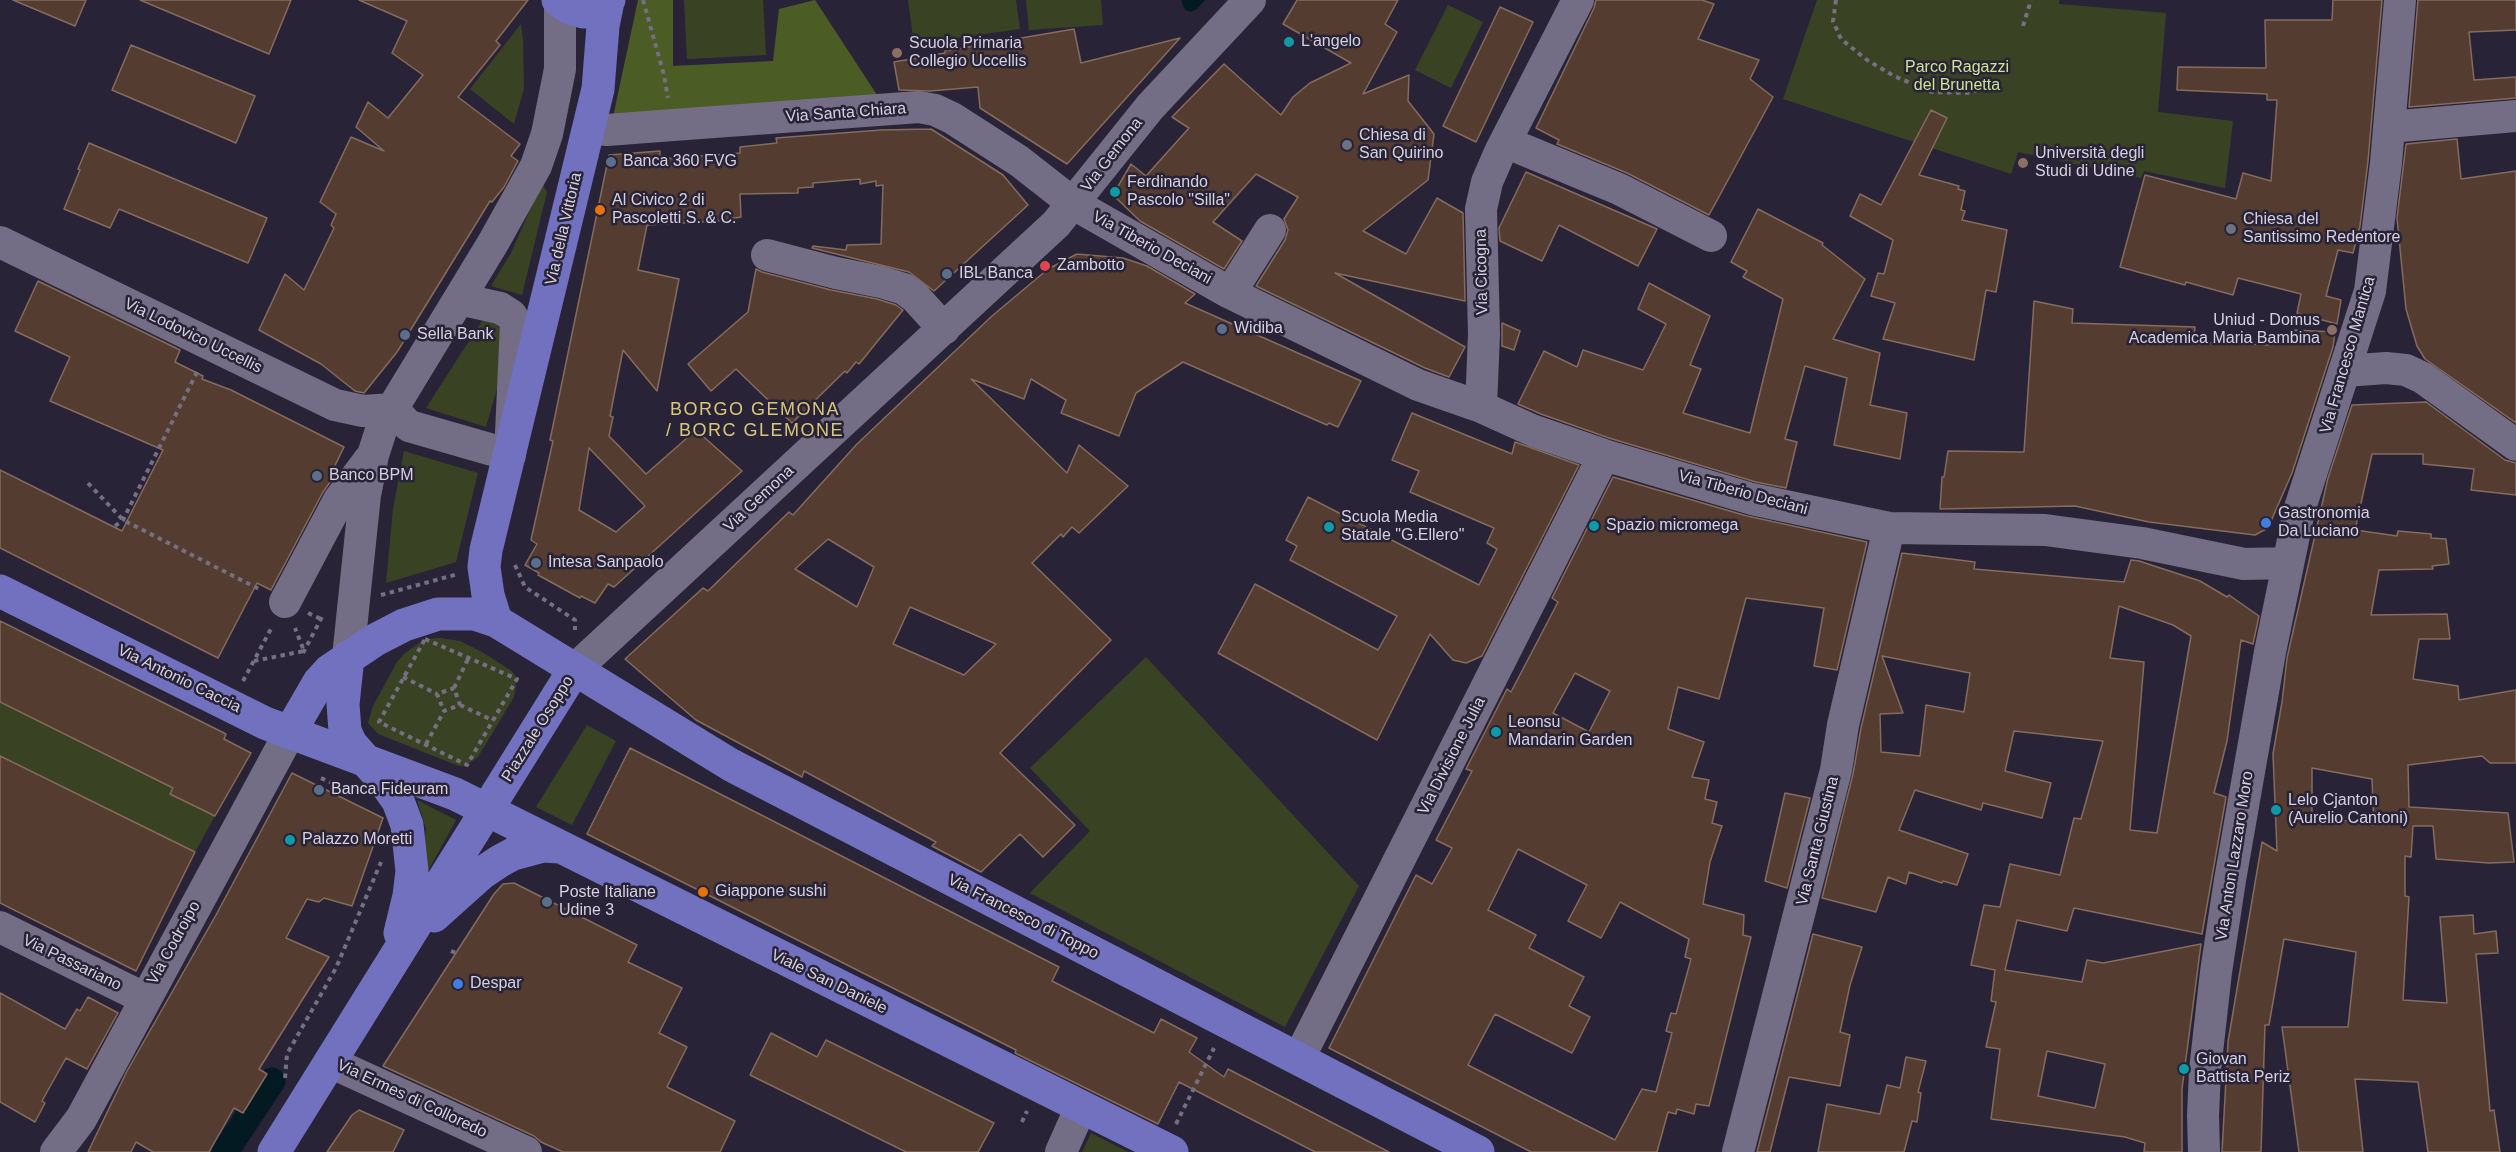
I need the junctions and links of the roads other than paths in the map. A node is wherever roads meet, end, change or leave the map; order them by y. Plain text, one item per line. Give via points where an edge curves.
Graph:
1 (1250, 0) edge
2 (1578, 0) edge
3 (2400, 0) edge
4 (559, 1) edge
5 (608, 1) edge
6 (2516, 116) edge
7 (2389, 127) junction
8 (589, 128) junction
9 (1505, 142) junction
10 (1074, 204) junction
11 (1270, 230) dead end
12 (1711, 236) dead end
13 (0, 242) edge
14 (767, 255) dead end
15 (1230, 293) junction
16 (459, 299) junction
17 (944, 329) junction
18 (2344, 371) junction
19 (1481, 408) junction
20 (392, 409) junction
21 (2516, 445) edge
22 (374, 455) junction
23 (510, 455) junction
24 (1604, 455) junction
25 (1889, 528) junction
26 (2288, 563) junction
27 (0, 591) edge
28 (285, 602) road end
29 (496, 621) junction
30 (348, 657) junction
31 (574, 670) junction
32 (290, 732) junction
33 (362, 758) junction
34 (487, 811) junction
35 (560, 847) junction
36 (0, 927) edge
37 (395, 955) junction
38 (144, 999) junction
39 (1299, 1058) junction
40 (330, 1062) junction
41 (1081, 1107) junction
42 (1173, 1140) edge
43 (56, 1152) edge
44 (274, 1152) edge
45 (526, 1152) edge
46 (1061, 1152) edge
47 (1478, 1152) edge
48 (1738, 1152) edge
49 (2204, 1152) edge

1 - 10 street, Via Gemona via 1150,108
2 - 9 street, Via Cicogna
3 - 7 street, Via Francesco Mantica
4 - 5 main road via 583,12
4 - 16 street via 560,69 547,134 522,193
5 - 8 main road, Via della Vittoria
6 - 7 street
7 - 18 street, Via Francesco Mantica via 2370,291
8 - 10 street, Via Santa Chiara via 673,126 920,107 952,118 1019,161
8 - 23 main road, Via della Vittoria
9 - 12 street via 1619,189
9 - 19 street, Via Cicogna via 1487,182 1481,209
10 - 15 street, Via Tiberio Deciani
10 - 17 street, Via Gemona
11 - 15 street, Via Tiberio Deciani
13 - 20 street, Via Lodovico Uccellis via 335,405 363,411
14 - 17 street via 904,290
15 - 19 street, Via Tiberio Deciani via 1418,385
16 - 20 street
16 - 23 street, Via della Vittoria via 500,308 516,323
17 - 31 street, Via Gemona
18 - 21 street via 2406,370
18 - 26 street, Via Francesco Mantica via 2299,511
19 - 24 street, Via Tiberio Deciani
20 - 22 street
20 - 23 street via 410,426
22 - 28 street via 339,500
22 - 30 street via 365,495
23 - 29 main road, Via della Vittoria via 484,567
24 - 25 street, Via Tiberio Deciani via 1752,499
24 - 39 street, Via Divisione Julia
25 - 26 street, Via Tiberio Deciani via 2045,530 2142,543 2244,564
25 - 48 street, Via Santa Giustina via 1836,770
26 - 49 street, Via Anton Lazzaro Moro via 2257,721 2216,972 2205,1070
27 - 32 main road, Via Antonio Caccia
29 - 30 main road, Piazzale Osoppo via 475,614 438,614 404,625
29 - 31 main road, Piazzale Osoppo
30 - 32 main road, Piazzale Osoppo via 319,682
30 - 33 main road via 343,719 351,744
31 - 34 main road, Piazzale Osoppo
31 - 39 main road, Via Francesco di Toppo via 731,765
32 - 33 main road, Via Antonio Caccia
32 - 38 street, Via Codroipo
33 - 34 main road via 455,794
33 - 37 main road via 398,801 409,836 412,871
34 - 35 main road, Viale San Daniele
34 - 37 main road, Piazzale Osoppo
35 - 37 main road via 543,846 500,861 463,890
35 - 41 main road, Viale San Daniele
36 - 38 street, Via Passariano
37 - 40 main road
38 - 43 street, Via Codroipo via 81,1119
39 - 47 main road, Via Francesco di Toppo
40 - 44 main road
40 - 45 street, Via Ermes di Colloredo
41 - 42 main road, Viale San Daniele
41 - 46 street

